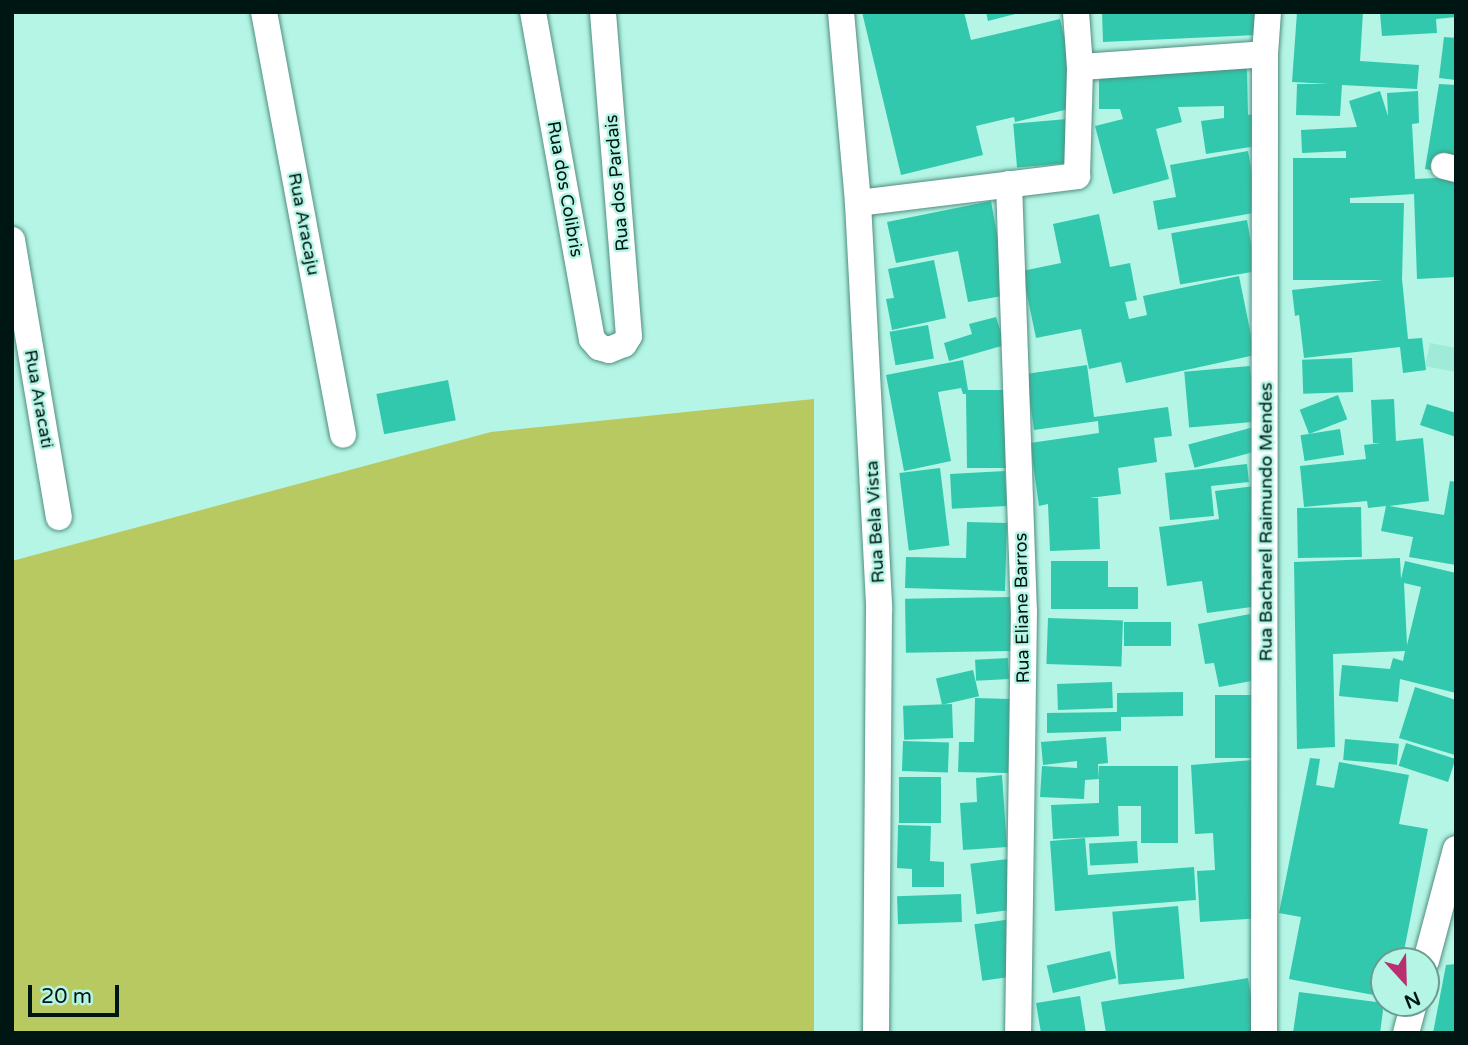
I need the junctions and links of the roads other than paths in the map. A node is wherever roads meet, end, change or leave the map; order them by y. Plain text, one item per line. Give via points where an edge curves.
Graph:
1 (264, 12) edge
2 (533, 12) edge
3 (603, 12) edge
4 (841, 12) edge
5 (1076, 12) edge
6 (1268, 12) edge
7 (1265, 54) junction
8 (1080, 67) junction
9 (1009, 184) junction
10 (858, 203) junction
11 (12, 240) edge
12 (616, 349) joint
13 (343, 435) dead end
14 (59, 517) dead end
15 (1456, 849) edge
16 (1430, 947) edge
17 (876, 1033) edge
18 (1018, 1033) edge
19 (1264, 1033) edge

1 - 13 street, Rua Aracaju
2 - 12 street, Rua dos Colibris via 592,339 599,347
3 - 12 street, Rua dos Pardais via 629,336
4 - 10 street, Rua Bela Vista
5 - 8 street
6 - 7 street, Rua Bacharel Raimundo Mendes
7 - 8 street
7 - 19 street, Rua Bacharel Raimundo Mendes
8 - 9 street via 1077,176
9 - 10 street
9 - 18 street, Rua Eliane Barros via 1024,611
10 - 17 street, Rua Bela Vista via 879,609
11 - 14 street, Rua Aracati
15 - 16 street

